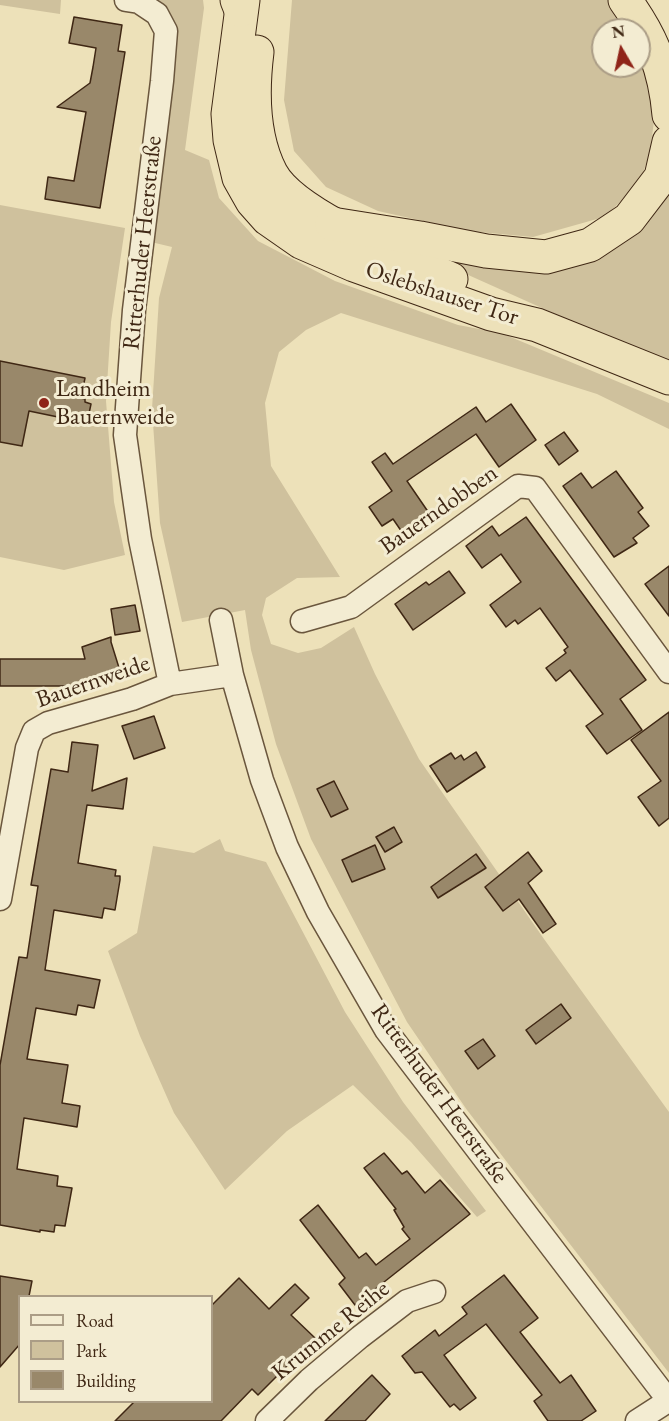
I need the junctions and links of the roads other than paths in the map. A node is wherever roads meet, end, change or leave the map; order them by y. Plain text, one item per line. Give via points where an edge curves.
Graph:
1 (126, 0) edge
2 (626, 0) edge
3 (646, 0) edge
4 (246, 3) edge
5 (669, 23) edge
6 (669, 115) edge
7 (669, 142) edge
8 (332, 224) junction
9 (537, 325) junction
10 (669, 378) edge
11 (221, 621) dead end
12 (302, 621) dead end
13 (669, 672) edge
14 (232, 675) junction
15 (170, 684) junction
16 (0, 899) edge
17 (434, 1292) dead end
18 (669, 1401) edge
19 (267, 1421) edge
20 (638, 1421) edge

1 - 15 street, Ritterhuder Heerstraße via 139,2 157,14 166,31 134,310 125,435 140,539
2 - 6 highway via 652,41 666,87
3 - 5 highway
4 - 8 highway via 261,147 272,175 295,199
4 - 9 highway, Oslebshauser Tor via 228,114 230,140 238,178 268,219 301,242 354,265 491,314
7 - 8 highway via 661,177 629,219 590,245 546,257 486,251
8 - 9 highway via 501,300
9 - 10 highway, Oslebshauser Tor
11 - 14 street, Ritterhuder Heerstraße
12 - 13 street, Bauerndobben via 351,607 518,486 535,488
14 - 15 street, Bauernweide
14 - 18 street, Ritterhuder Heerstraße via 262,780 287,847 318,912 386,1030
15 - 16 street, Bauernweide via 34,731 27,748
17 - 19 street, Krumme Reihe via 407,1301 360,1336
18 - 20 street

